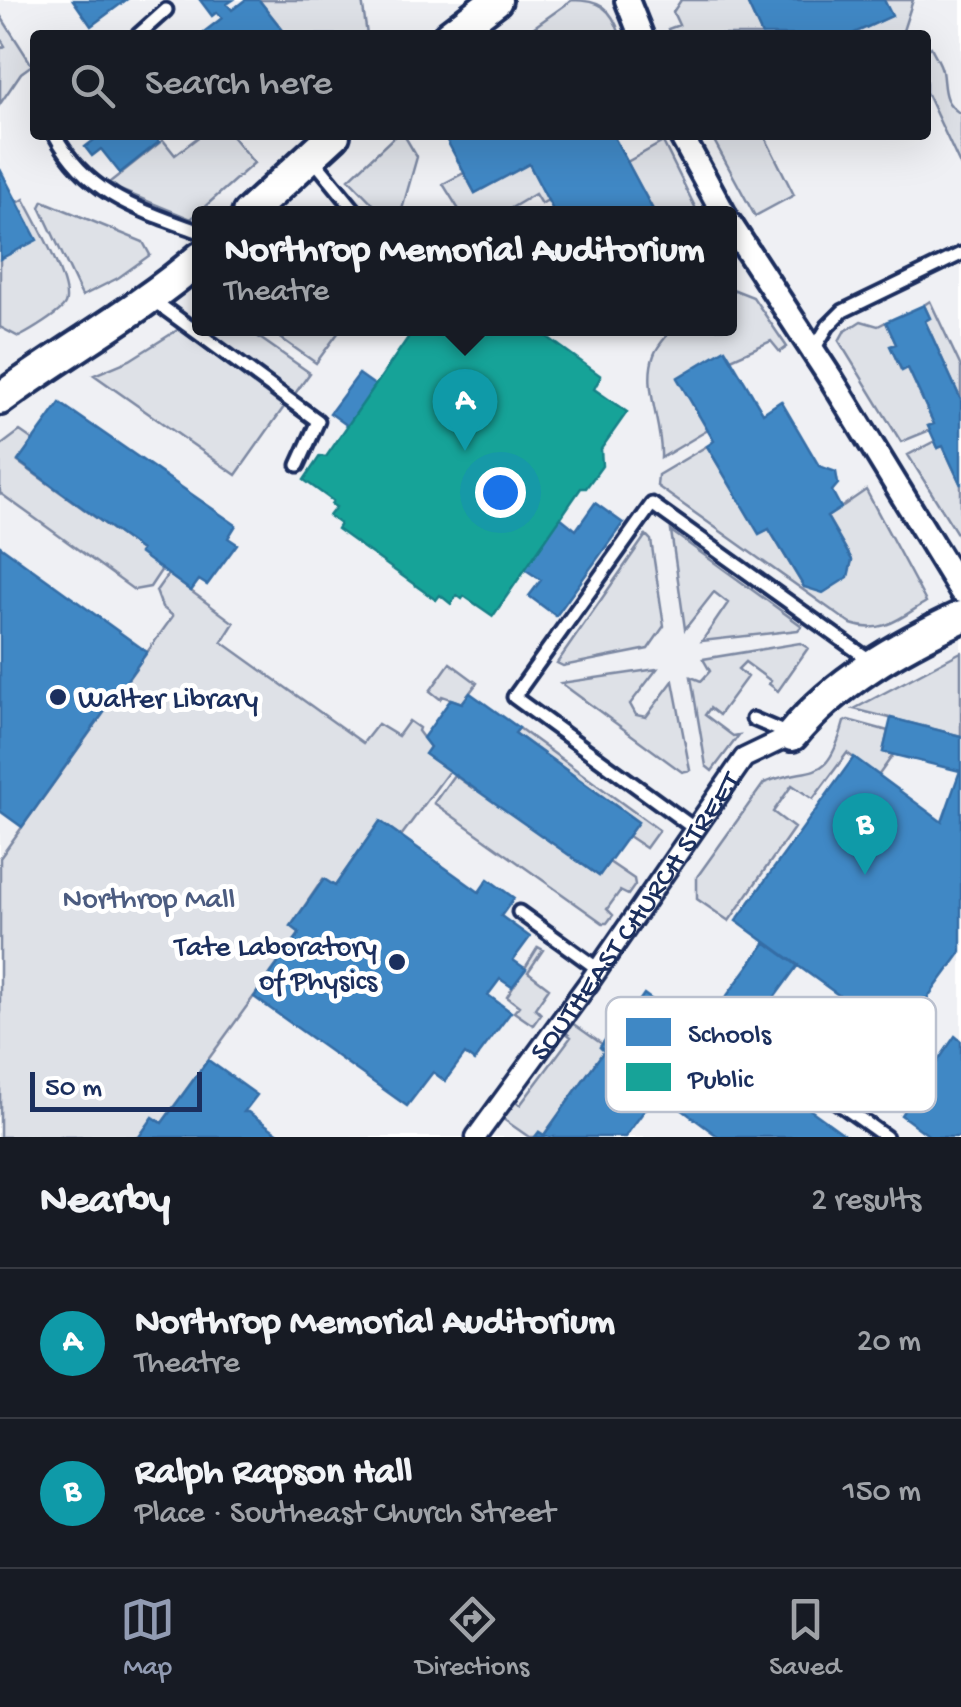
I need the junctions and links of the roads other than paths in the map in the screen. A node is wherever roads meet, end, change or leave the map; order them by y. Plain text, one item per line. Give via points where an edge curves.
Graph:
1 (496, 0) edge
2 (627, 0) edge
3 (166, 10) dead end
4 (147, 30) edge
5 (457, 30) edge
6 (639, 30) edge
7 (60, 140) edge
8 (328, 140) edge
9 (684, 140) edge
10 (310, 156) junction
11 (257, 206) edge
12 (351, 206) edge
13 (720, 206) edge
14 (192, 229) edge
15 (737, 235) edge
16 (961, 254) edge
17 (192, 264) edge
18 (149, 298) junction
19 (192, 329) edge
20 (201, 336) edge
21 (813, 351) junction
22 (6, 385) edge
23 (298, 464) dead end
24 (961, 591) edge
25 (961, 617) edge
26 (875, 664) junction
27 (753, 719) dead end
28 (792, 735) junction
29 (695, 828) junction
30 (520, 912) dead end
31 (598, 969) junction
32 (851, 1112) edge
33 (476, 1137) edge
34 (886, 1137) edge

1 - 5 street
2 - 6 street
3 - 4 lane
7 - 14 lane via 110,196
8 - 10 street
9 - 13 street
10 - 11 street
10 - 12 lane
15 - 21 street
16 - 21 lane via 843,311
17 - 18 street
18 - 19 lane
18 - 22 street
20 - 23 lane via 318,421
21 - 24 street
25 - 26 street, SOUTHEAST CHURCH STREET
26 - 28 street, SOUTHEAST CHURCH STREET via 816,706
26 - 29 lane via 652,504 514,698
27 - 28 lane
28 - 29 street, SOUTHEAST CHURCH STREET via 744,758
29 - 31 street, SOUTHEAST CHURCH STREET
30 - 31 lane
31 - 33 street, SOUTHEAST CHURCH STREET
32 - 34 lane

